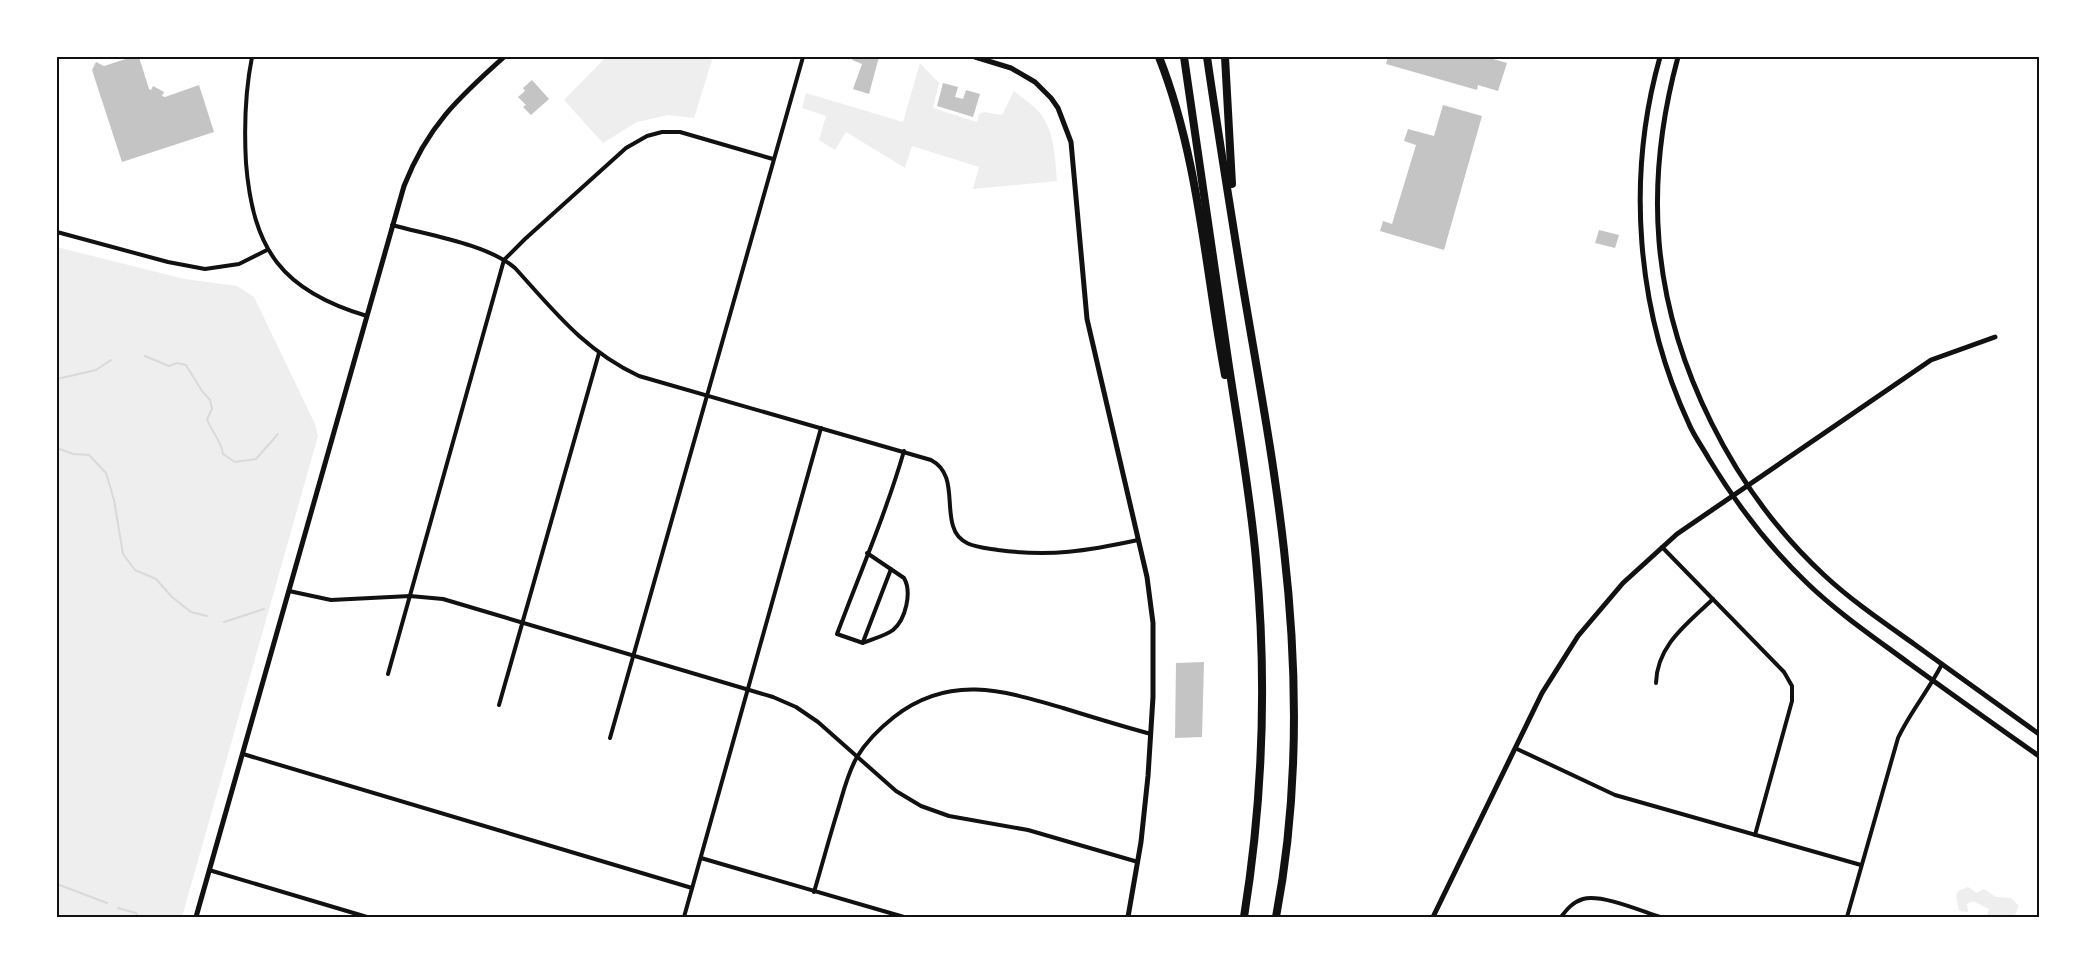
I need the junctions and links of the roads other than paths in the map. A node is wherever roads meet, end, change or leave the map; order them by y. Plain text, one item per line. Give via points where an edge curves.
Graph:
1 (252, 57) edge
2 (504, 57) edge
3 (803, 57) edge
4 (975, 57) edge
5 (1159, 57) edge
6 (1184, 57) edge
7 (1207, 57) edge
8 (1225, 57) edge
9 (1660, 57) edge
10 (1678, 57) edge
11 (773, 159) junction
12 (391, 225) junction
13 (1236, 231) junction
14 (57, 232) edge
15 (267, 250) junction
16 (504, 260) junction
17 (367, 316) junction
18 (1995, 337) dead end
19 (598, 353) junction
20 (707, 396) junction
21 (821, 428) junction
22 (904, 451) junction
23 (1747, 485) junction
24 (1247, 486) junction
25 (1732, 495) junction
26 (1138, 540) junction
27 (1662, 546) junction
28 (867, 553) junction
29 (891, 569) junction
30 (288, 591) junction
31 (410, 597) junction
32 (1713, 599) junction
33 (522, 622) junction
34 (862, 643) junction
35 (633, 655) junction
36 (1942, 664) junction
37 (388, 674) dead end
38 (1934, 681) junction
39 (1656, 683) dead end
40 (748, 690) junction
41 (499, 705) dead end
42 (2039, 734) edge
43 (1151, 735) junction
44 (610, 738) dead end
45 (1514, 747) junction
46 (243, 754) junction
47 (2039, 756) edge
48 (857, 757) junction
49 (1755, 835) junction
50 (701, 858) junction
51 (1138, 862) junction
52 (1861, 865) junction
53 (209, 870) junction
54 (692, 888) junction
55 (814, 892) junction
56 (196, 917) edge
57 (368, 917) edge
58 (684, 917) edge
59 (903, 917) edge
60 (1128, 917) edge
61 (1244, 917) edge
62 (1276, 917) edge
63 (1433, 917) edge
64 (1561, 917) edge
65 (1660, 917) edge
66 (1847, 917) edge

1 - 15 street via 245,114 247,166 254,215
2 - 12 street via 456,101 433,129 409,173
3 - 11 street
4 - 26 street via 1011,68 1035,82 1051,98 1068,130 1087,319
5 - 24 highway via 1186,143
6 - 24 highway
7 - 13 highway
8 - 13 highway
9 - 25 street via 1646,120 1641,176 1646,279 1668,373 1689,426
10 - 23 street via 1658,183 1665,286 1705,411
11 - 16 street via 680,132 647,136 626,148
11 - 20 street
12 - 16 street via 483,250
12 - 17 street
13 - 62 highway via 1284,549 1293,671 1287,851
14 - 15 street via 205,269 239,264
15 - 17 street via 286,273 312,294
16 - 19 street via 573,333
16 - 31 street
17 - 30 street
18 - 23 street via 1931,360
19 - 20 street via 639,376
19 - 33 street
20 - 21 street
20 - 35 street
21 - 22 street
21 - 40 street
22 - 26 street via 932,460 942,469 954,530 972,545 1054,554
22 - 28 street
23 - 25 street
23 - 36 street via 1783,533 1825,576
24 - 61 highway via 1259,601 1262,705 1257,819
25 - 27 street
25 - 38 street via 1809,585
26 - 43 street via 1152,623
27 - 32 street
27 - 45 street via 1612,595 1578,636
28 - 29 street
28 - 34 street via 837,634
29 - 34 street
29 - 34 street via 904,578 908,600 891,632
30 - 31 street via 331,600
30 - 46 street
31 - 33 street via 451,601
31 - 37 street
32 - 39 street via 1667,645 1658,665
32 - 49 street via 1784,672 1792,686 1792,701
33 - 35 street
33 - 41 street
35 - 40 street
35 - 44 street
36 - 38 street
36 - 42 street
38 - 47 street
38 - 52 street via 1898,738
40 - 48 street via 796,707
40 - 50 street
43 - 48 street via 1013,694 969,689 938,694 908,708 881,728
43 - 51 street
45 - 49 street via 1615,795
45 - 63 street
46 - 53 street
46 - 54 street
48 - 51 street via 896,791 931,811 1028,830
48 - 55 street
49 - 52 street
50 - 54 street
50 - 55 street
51 - 60 street
52 - 66 street
53 - 56 street
53 - 57 street
54 - 58 street
55 - 59 street
64 - 65 street via 1577,902 1593,898

